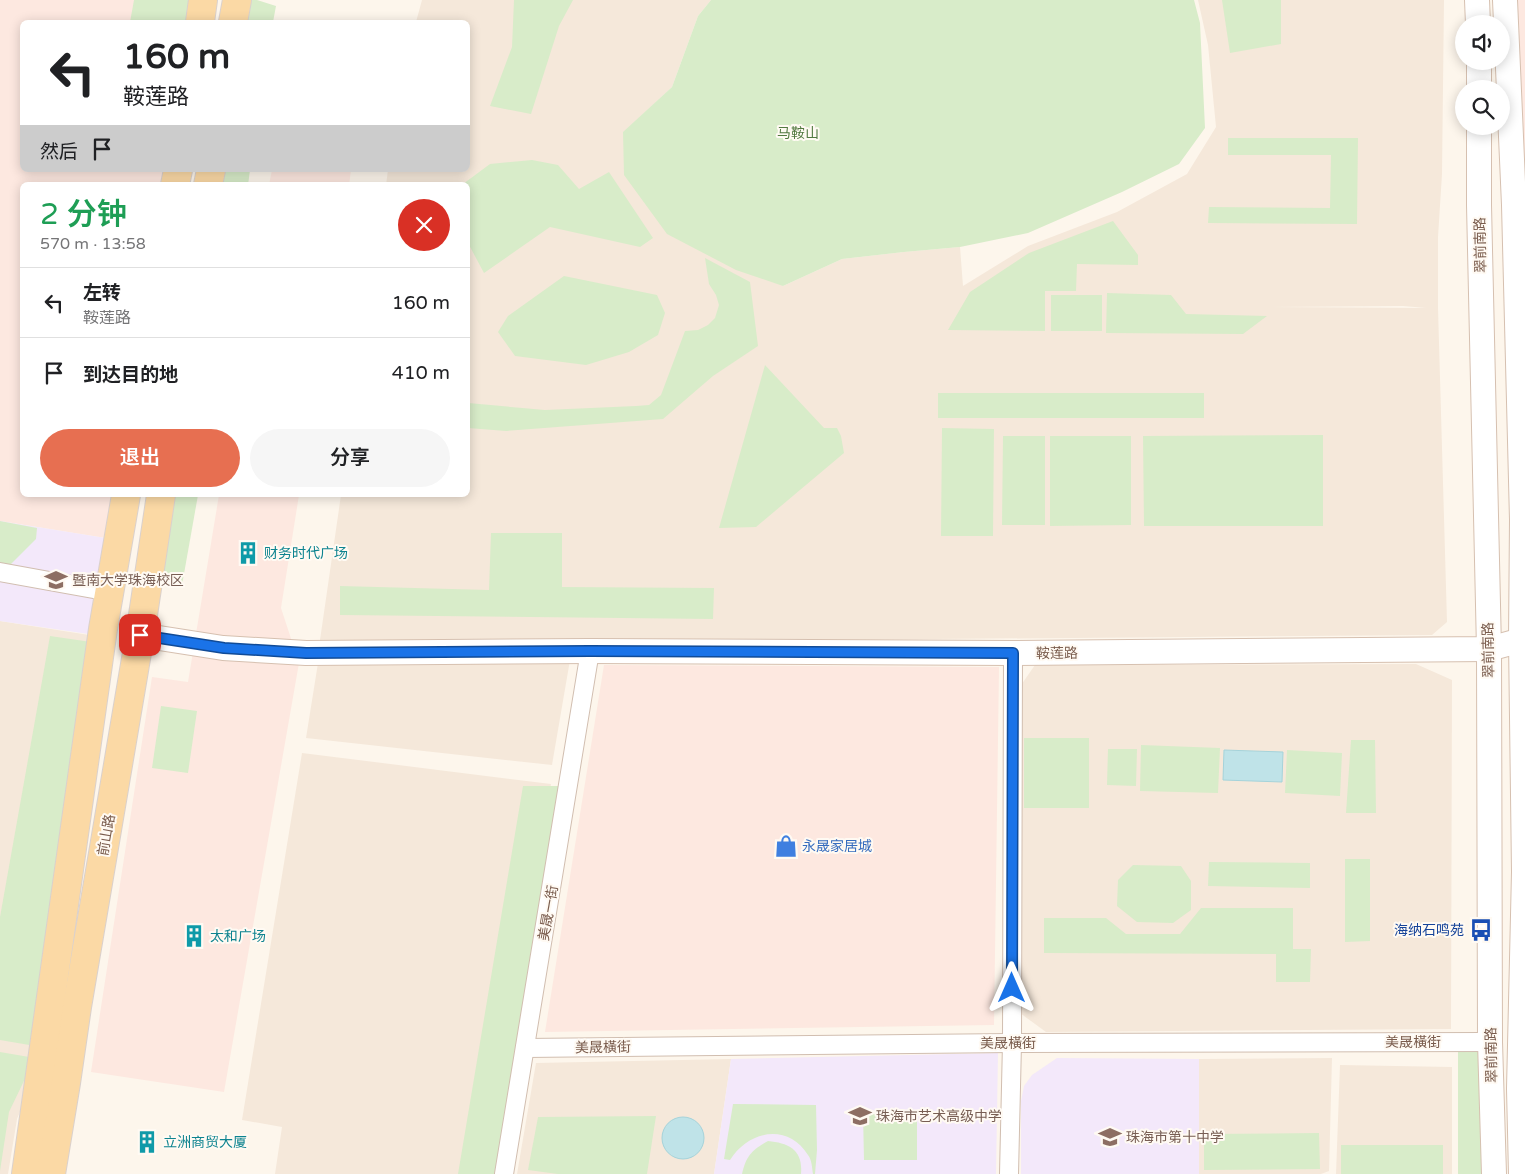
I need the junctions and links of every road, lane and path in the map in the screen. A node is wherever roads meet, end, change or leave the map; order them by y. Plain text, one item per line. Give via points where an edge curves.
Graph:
1 (203, 0) edge
2 (237, 0) edge
3 (1477, 0) edge
4 (1505, 0) edge
5 (1478, 15) edge
6 (200, 20) edge
7 (233, 20) edge
8 (1479, 135) edge
9 (126, 497) edge
10 (161, 497) edge
11 (0, 572) edge
12 (110, 592) junction
13 (140, 635) junction
14 (1523, 639) edge
15 (1489, 649) junction
16 (590, 651) junction
17 (1013, 653) junction
18 (1522, 1040) edge
19 (1490, 1042) junction
20 (1012, 1043) junction
21 (525, 1048) junction
22 (44, 1053) junction
23 (8, 1174) edge
24 (26, 1174) edge
25 (51, 1174) edge
26 (504, 1174) edge
27 (1009, 1174) edge
28 (1494, 1174) edge
29 (1521, 1174) edge

1 - 6 main road
2 - 7 main road
3 - 5 main road
4 - 14 main road, 翠前南路 via 1514,205
8 - 15 main road, 翠前南路
9 - 12 main road
10 - 13 main road, 前山路
11 - 12 street
12 - 22 main road
13 - 16 main road, 鞍莲路 via 224,648 306,653
13 - 25 main road, 前山路
14 - 15 main road, 鞍莲路
14 - 18 main road, 翠前南路
15 - 17 main road, 鞍莲路
15 - 19 main road, 翠前南路
16 - 17 main road, 鞍莲路
16 - 21 street, 美晟一街
17 - 20 street
18 - 29 main road, 翠前南路 via 1519,1089
19 - 20 street, 美晟橫街
19 - 28 main road, 翠前南路
20 - 21 street, 美晟橫街
20 - 27 street
21 - 26 street, 美晟一街
22 - 23 main road via 17,1119
22 - 24 main road

